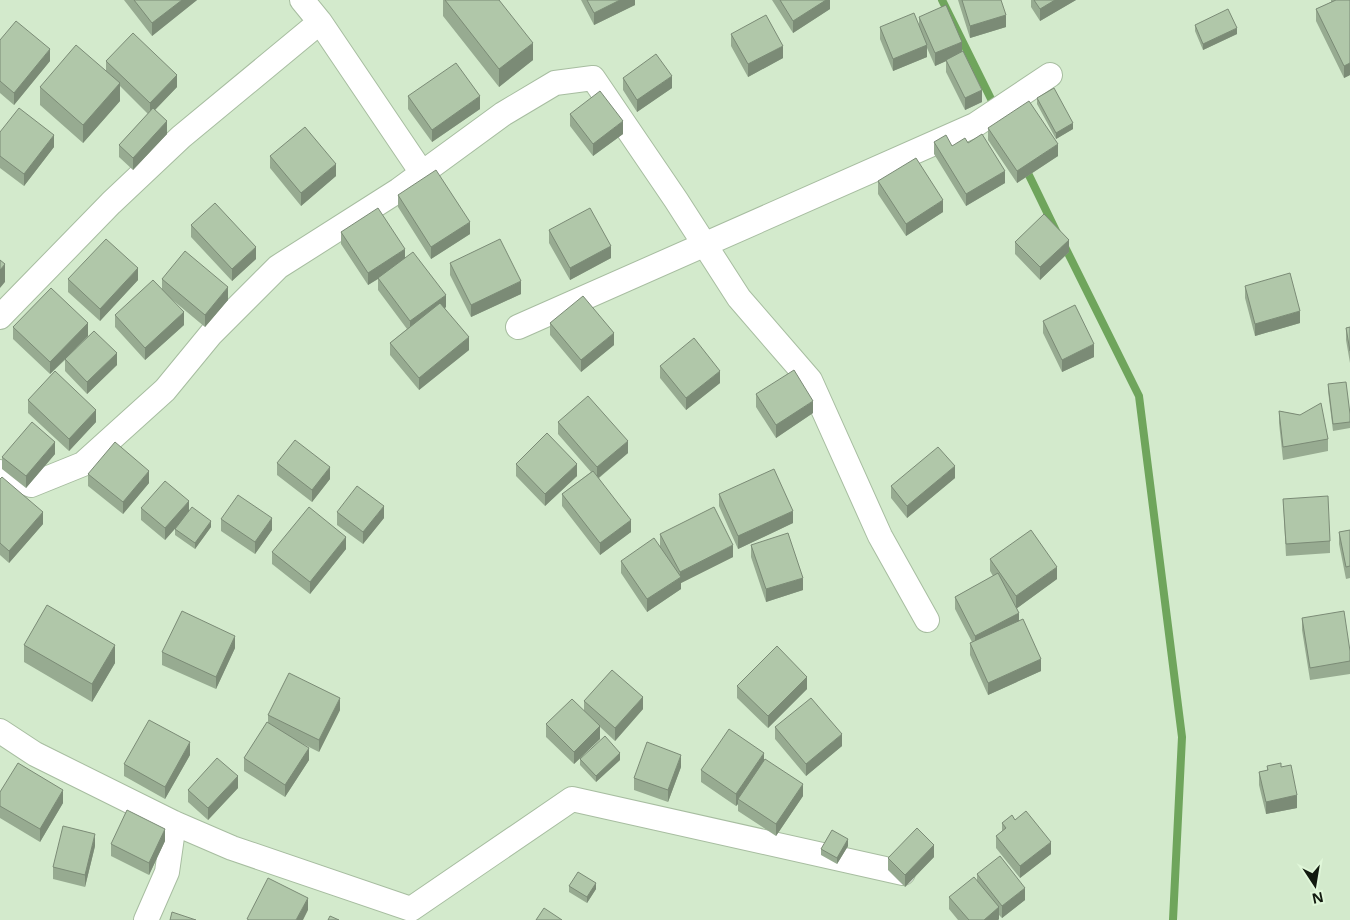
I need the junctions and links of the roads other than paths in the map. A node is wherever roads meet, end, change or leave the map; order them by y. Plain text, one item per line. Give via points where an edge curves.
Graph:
1 (302, 0) edge
2 (320, 22) junction
3 (1050, 75) dead end
4 (422, 173) junction
5 (705, 246) junction
6 (0, 317) edge
7 (518, 327) dead end
8 (0, 472) edge
9 (927, 620) dead end
10 (0, 731) edge
11 (174, 823) junction
12 (903, 873) edge
13 (421, 915) edge
14 (146, 920) edge

1 - 2 street
2 - 4 street
2 - 6 street via 174,144 111,203
3 - 5 street via 975,125
4 - 5 street via 503,114 555,82 593,78
4 - 8 street via 278,267 211,334 165,390 83,464 31,485
5 - 7 street
5 - 9 street via 739,298 810,380 880,536
10 - 11 street via 35,754
11 - 13 street via 232,848
11 - 14 street via 167,872
12 - 13 street via 572,799

